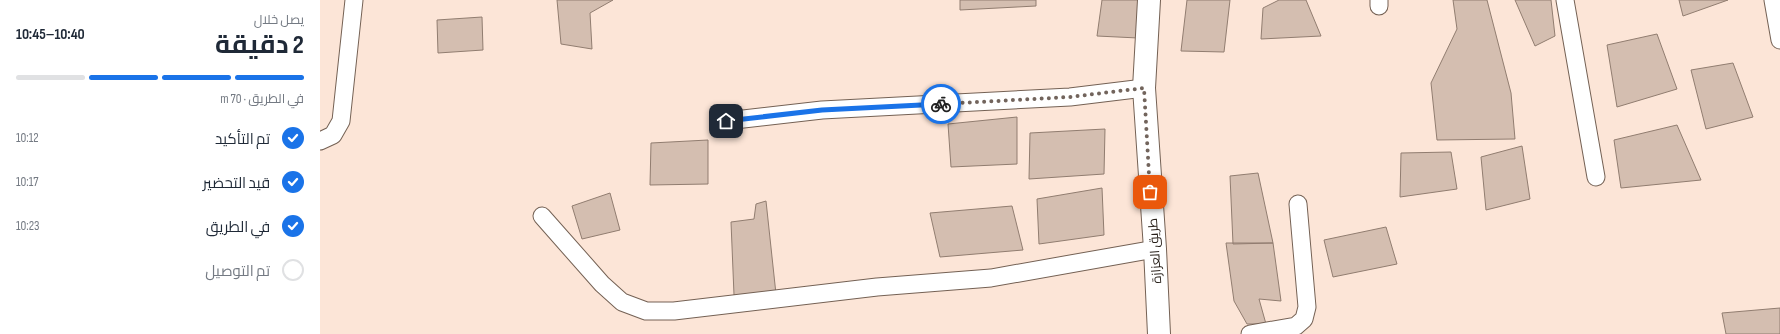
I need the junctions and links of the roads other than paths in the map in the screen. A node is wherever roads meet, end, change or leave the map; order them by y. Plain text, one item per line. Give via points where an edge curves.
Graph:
1 (354, 0) edge
2 (1149, 0) edge
3 (1565, 0) edge
4 (1773, 0) edge
5 (1780, 40) edge
6 (1144, 88) junction
7 (726, 121) dead end
8 (320, 141) edge
9 (1596, 177) dead end
10 (1298, 204) dead end
11 (542, 216) dead end
12 (1155, 249) junction
13 (1159, 334) edge
14 (1250, 334) edge

1 - 8 street via 341,121 333,135
2 - 6 street, طريق العزازة
3 - 9 street
4 - 5 street
6 - 7 street via 1070,97 822,110
6 - 12 street, طريق العزازة
10 - 14 street via 1307,307 1304,320 1296,326
11 - 12 street via 617,298 646,311 674,311 877,287 991,278
12 - 13 street, طريق العزازة

